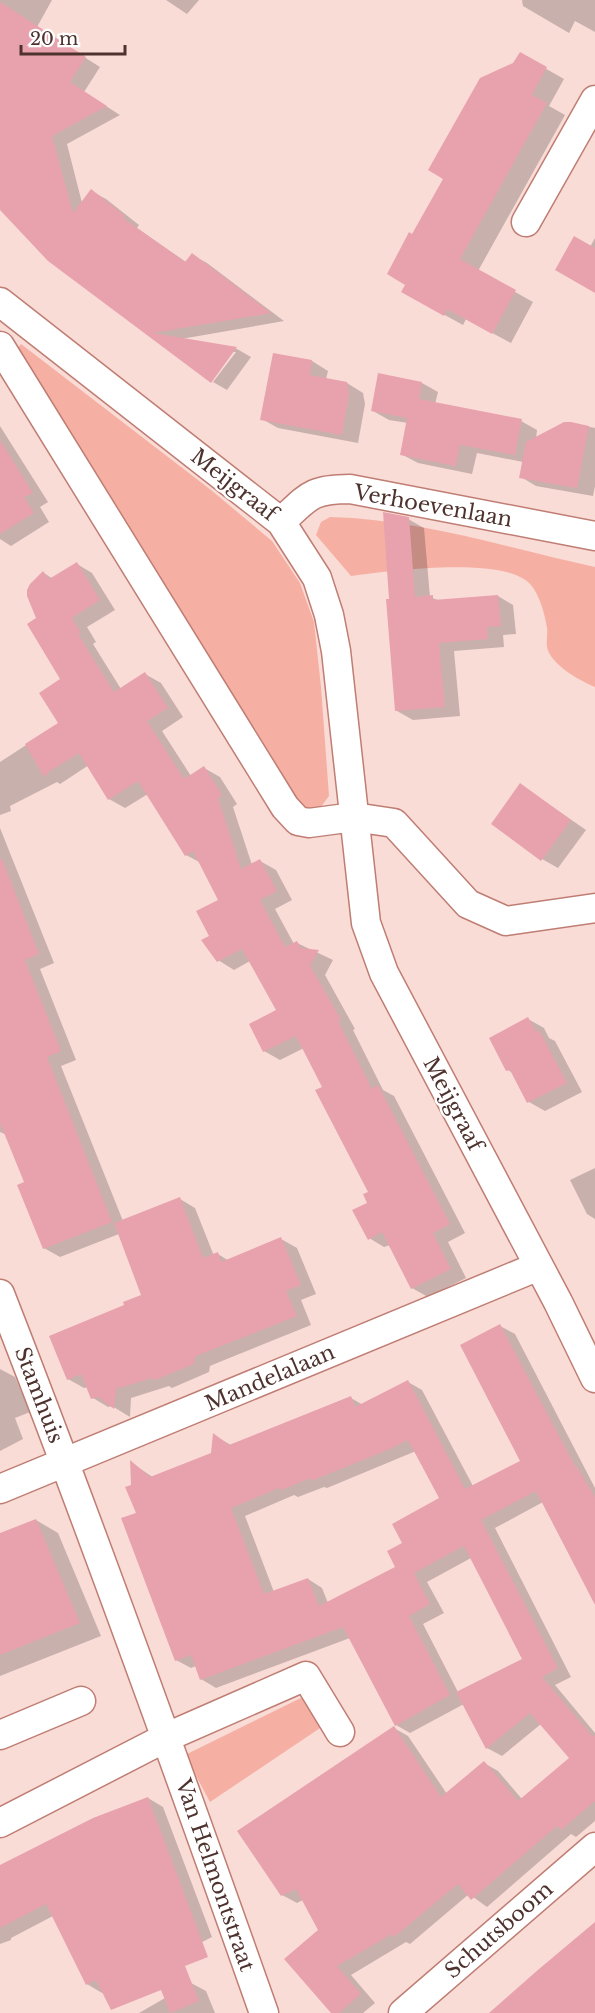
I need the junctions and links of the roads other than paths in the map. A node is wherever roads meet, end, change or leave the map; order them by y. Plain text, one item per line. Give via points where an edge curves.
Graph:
1 (591, 116) edge
2 (526, 222) dead end
3 (0, 302) edge
4 (0, 346) edge
5 (281, 522) junction
6 (595, 536) edge
7 (354, 817) junction
8 (595, 908) edge
9 (539, 1266) junction
10 (0, 1294) edge
11 (595, 1378) edge
12 (66, 1463) junction
13 (0, 1489) edge
14 (81, 1701) dead end
15 (340, 1732) dead end
16 (0, 1735) edge
17 (166, 1737) junction
18 (0, 1823) edge
19 (595, 1847) edge
20 (264, 2013) edge
21 (402, 2013) edge

1 - 2 street
3 - 5 street, Meijgraaf
4 - 7 street via 285,807 298,821 309,823
5 - 6 street, Verhoevenlaan via 311,495 350,489
5 - 7 street, Meijgraaf via 317,578 329,615
7 - 8 street via 394,823 468,903 506,921
7 - 9 street, Meijgraaf via 366,923 384,973
9 - 11 street, Meijgraaf
9 - 12 street, Mandelalaan
10 - 12 street, Stamhuis
12 - 13 street, Mandelalaan
12 - 17 street, Van Helmontstraat
14 - 16 street
15 - 17 street via 306,1676
17 - 18 street
17 - 20 street, Van Helmontstraat
19 - 21 street, Schutsboom

